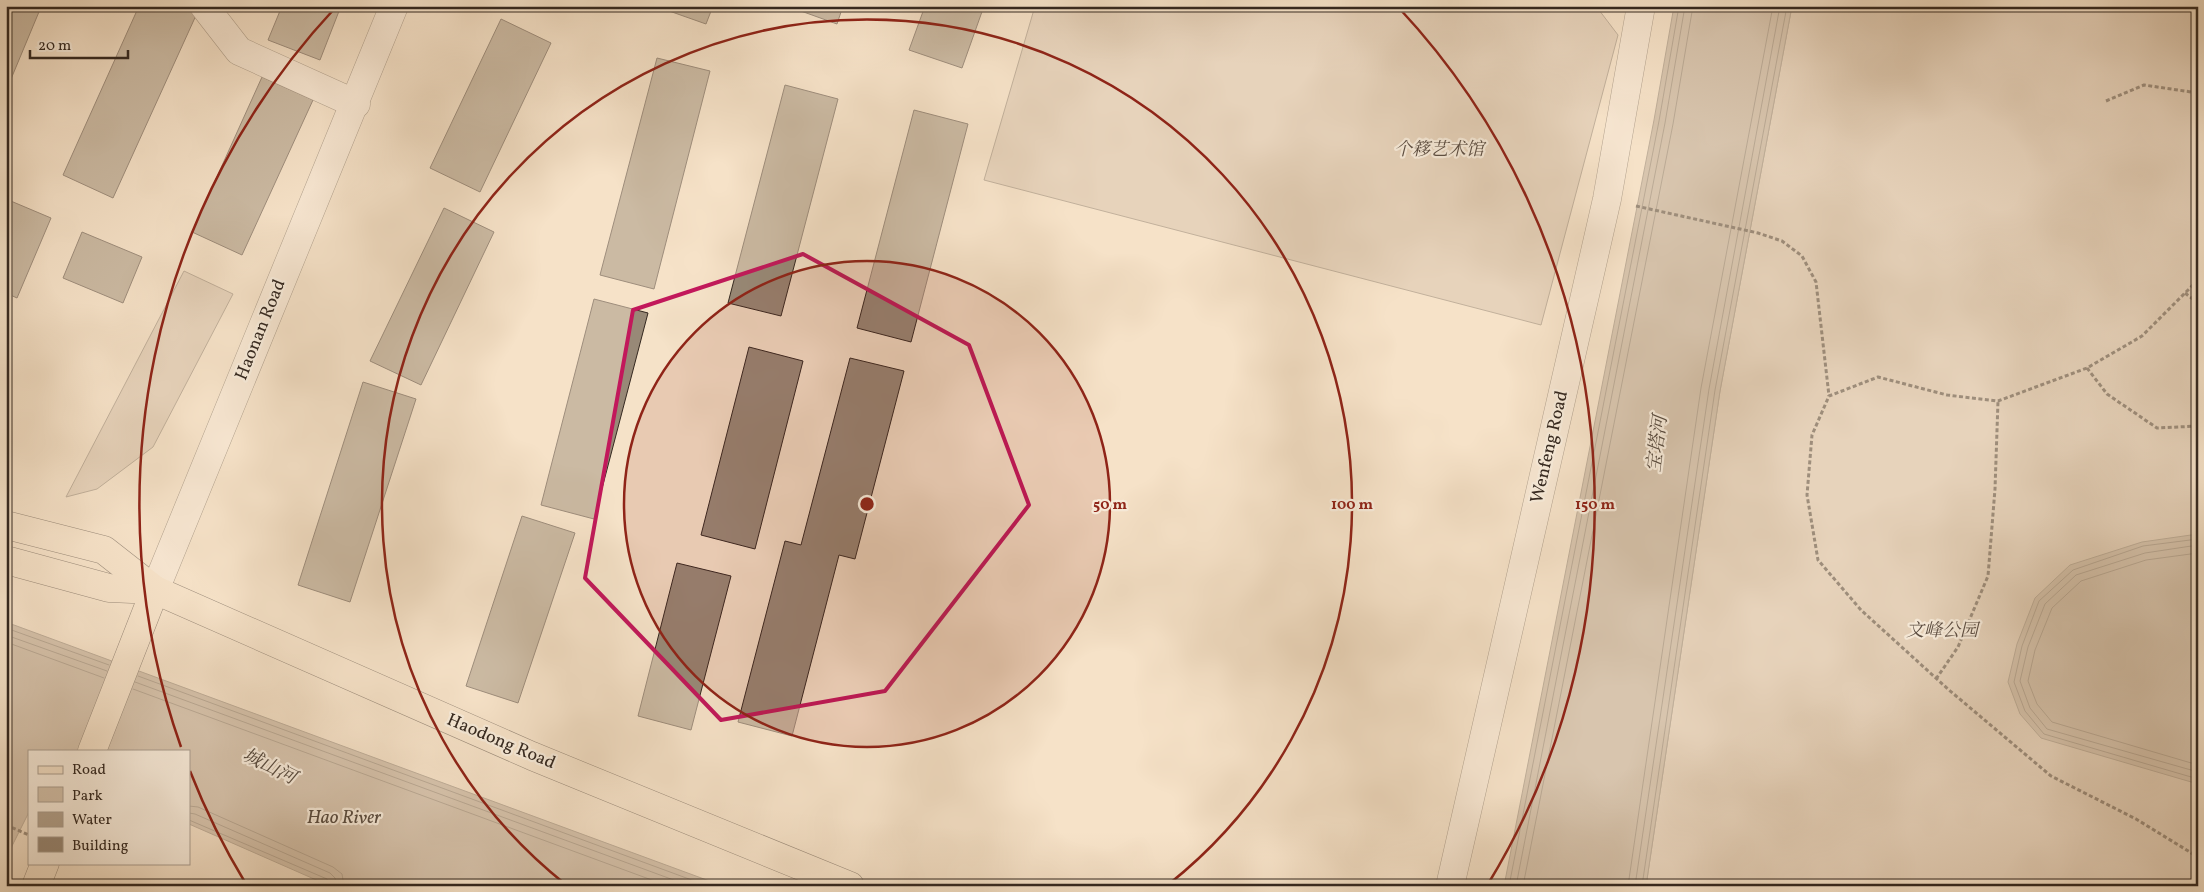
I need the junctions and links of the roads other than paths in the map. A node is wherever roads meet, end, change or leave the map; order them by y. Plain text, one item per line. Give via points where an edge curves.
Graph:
1 (204, 6) edge
2 (394, 6) edge
3 (1641, 6) edge
4 (356, 104) junction
5 (6, 525) edge
6 (6, 560) edge
7 (155, 590) junction
8 (92, 750) edge
9 (45, 864) edge
10 (36, 886) edge
11 (850, 886) edge
12 (1450, 886) edge

1 - 4 street via 240,51
2 - 4 street, Haonan Road
3 - 12 street, Wenfeng Road via 1607,199
4 - 7 street, Haonan Road
5 - 7 main road, Haodong Road via 104,550
6 - 7 main road, Haodong Road via 109,588
7 - 8 main road, Haonan Road
7 - 11 main road, Haodong Road via 532,756
9 - 10 main road

